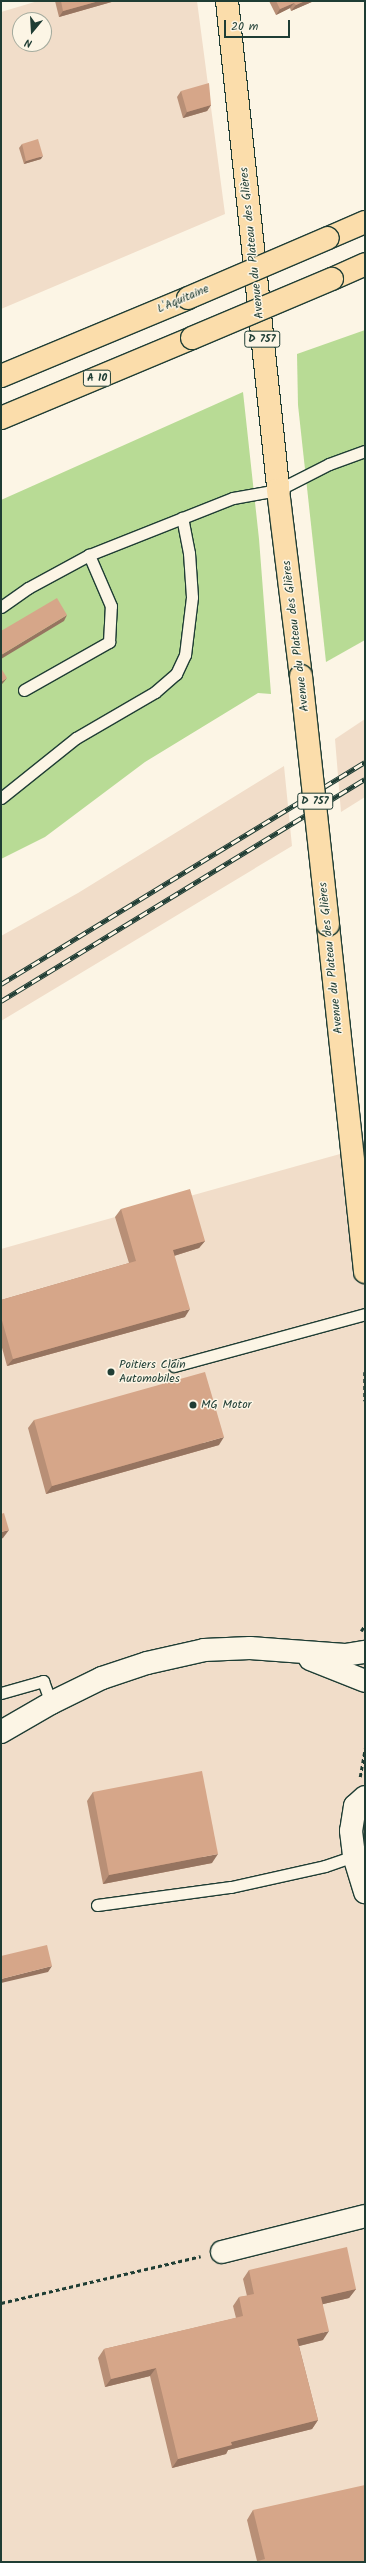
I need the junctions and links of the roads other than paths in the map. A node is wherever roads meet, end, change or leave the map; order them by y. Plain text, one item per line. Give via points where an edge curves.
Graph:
1 (227, 1) edge
2 (365, 222) edge
3 (365, 264) edge
4 (1, 376) edge
5 (1, 418) edge
6 (365, 451) edge
7 (278, 490) junction
8 (182, 518) junction
9 (89, 555) junction
10 (1, 606) edge
11 (24, 690) dead end
12 (1, 798) edge
13 (365, 1272) edge
14 (365, 1314) edge
15 (174, 1366) dead end
16 (292, 1652) junction
17 (365, 1652) edge
18 (365, 1681) edge
19 (1, 1693) edge
20 (51, 1703) junction
21 (1, 1732) edge
22 (365, 1796) edge
23 (354, 1856) junction
24 (365, 1892) edge
25 (98, 1905) dead end
26 (365, 2216) edge
27 (222, 2252) road end

1 - 7 main road, Avenue du Plateau des Glières / D 757
2 - 4 main road, L'Aquitaine, bridge
3 - 5 main road, A 10, bridge
6 - 7 lane via 330,464
7 - 8 lane via 233,498
7 - 13 main road, Avenue du Plateau des Glières / D 757, bridge via 301,676
8 - 9 lane
8 - 12 lane via 189,552 192,597 185,655 176,674 155,692 76,738
9 - 10 lane via 28,588
9 - 11 lane via 111,606 109,642
14 - 15 lane
16 - 17 street via 346,1655
16 - 18 street
16 - 20 street via 250,1648 197,1652 147,1663 102,1678
19 - 20 lane via 42,1681
20 - 21 street
22 - 23 street via 355,1806 352,1818 350,1831
23 - 24 street
23 - 25 lane via 325,1866 230,1886
26 - 27 street

